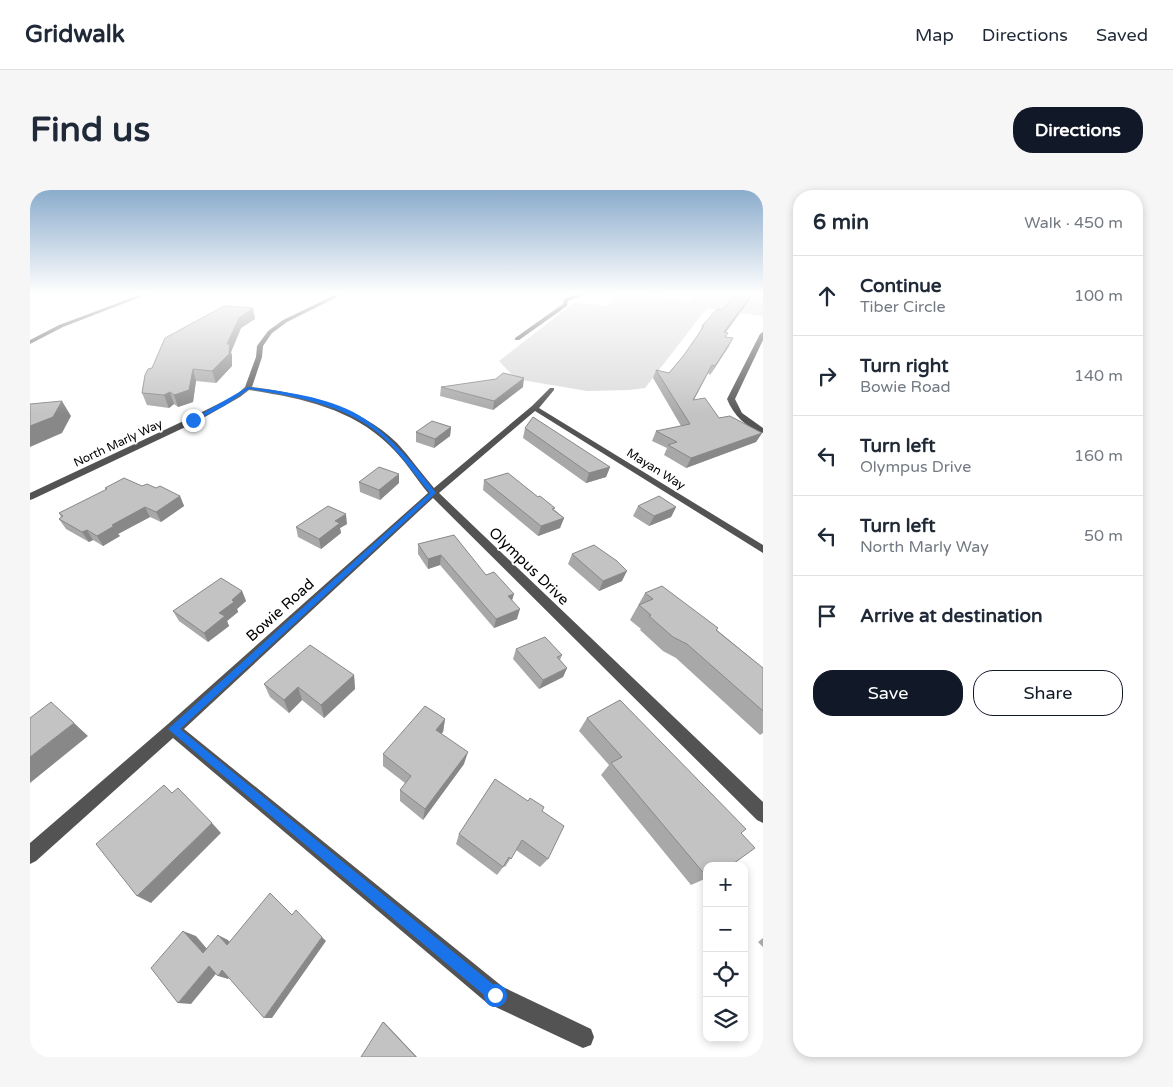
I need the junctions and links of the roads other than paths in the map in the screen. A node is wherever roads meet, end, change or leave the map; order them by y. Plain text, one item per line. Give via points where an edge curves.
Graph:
1 (45, 334) edge
2 (268, 334) edge
3 (524, 334) edge
4 (763, 334) edge
5 (517, 339) dead end
6 (30, 342) edge
7 (755, 348) junction
8 (763, 351) edge
9 (248, 388) junction
10 (552, 389) dead end
11 (535, 408) junction
12 (763, 431) edge
13 (433, 493) junction
14 (30, 497) edge
15 (763, 550) edge
16 (173, 729) junction
17 (763, 814) edge
18 (30, 855) edge
19 (582, 1037) dead end

1 - 6 street
2 - 9 street via 260,346
3 - 5 street
4 - 7 street
7 - 8 street
7 - 12 street via 731,399 742,418
9 - 13 street, Olympus Drive via 290,394 330,405 362,419 387,439
9 - 14 street, North Marly Way via 193,420
10 - 11 street, Bowie Road
11 - 13 street, Bowie Road
11 - 15 street, Mayan Way
13 - 16 street, Bowie Road
13 - 17 street, Olympus Drive
16 - 18 street, Bowie Road
16 - 19 street via 495,995

